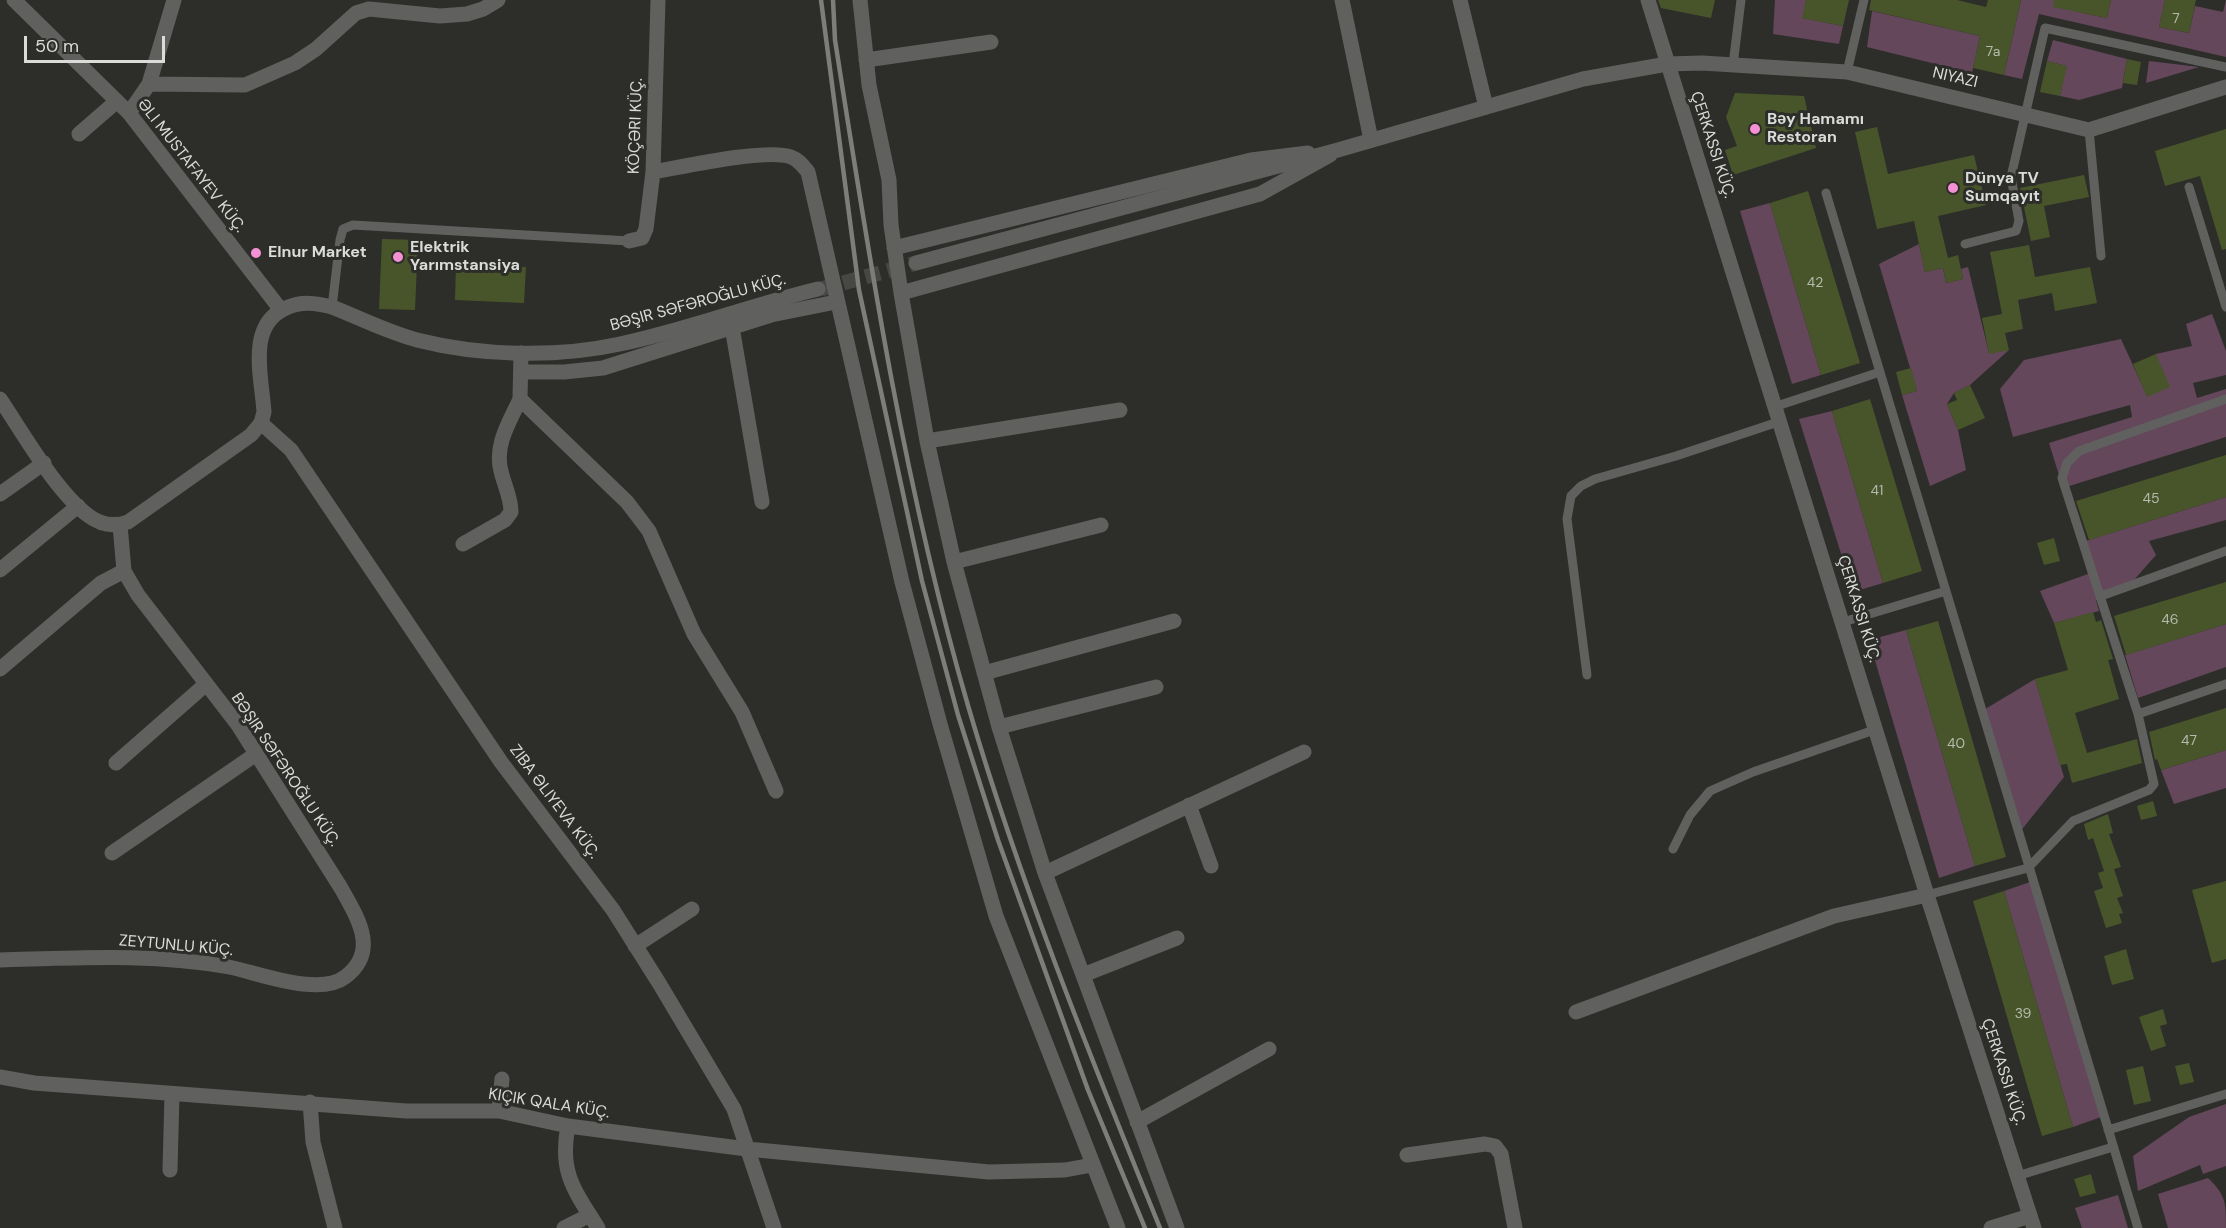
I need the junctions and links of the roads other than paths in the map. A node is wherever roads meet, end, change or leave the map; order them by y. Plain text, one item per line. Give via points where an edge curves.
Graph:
1 (14, 0) edge
2 (174, 0) edge
3 (498, 0) edge
4 (658, 0) edge
5 (860, 0) edge
6 (1341, 0) edge
7 (1460, 0) edge
8 (1648, 0) edge
9 (1741, 0) edge
10 (1864, 0) edge
11 (991, 42) dead end
12 (866, 60) junction
13 (1667, 64) junction
14 (1732, 65) junction
15 (2226, 67) edge
16 (1847, 72) junction
17 (149, 84) junction
18 (2226, 87) edge
19 (117, 101) junction
20 (1486, 107) junction
21 (129, 113) junction
22 (2027, 113) junction
23 (2089, 130) junction
24 (79, 134) dead end
25 (1371, 140) junction
26 (1338, 150) junction
27 (653, 172) junction
28 (2188, 187) dead end
29 (1826, 193) dead end
30 (629, 241) joint
31 (1965, 244) dead end
32 (894, 248) junction
33 (2101, 256) dead end
34 (916, 263) tunnel mouth
35 (818, 289) tunnel mouth
36 (901, 293) junction
37 (836, 302) junction
38 (332, 307) junction
39 (2226, 307) edge
40 (281, 310) junction
41 (732, 327) junction
42 (521, 353) junction
43 (522, 372) junction
44 (1880, 372) junction
45 (0, 399) edge
46 (520, 399) junction
47 (2226, 399) edge
48 (1120, 410) dead end
49 (1779, 413) junction
50 (261, 423) junction
51 (927, 441) junction
52 (44, 463) junction
53 (0, 494) edge
54 (762, 502) dead end
55 (78, 506) junction
56 (120, 525) junction
57 (1101, 525) dead end
58 (464, 544) dead end
59 (2226, 551) edge
60 (954, 562) junction
61 (0, 570) edge
62 (124, 571) junction
63 (1946, 591) junction
64 (2101, 596) junction
65 (1174, 621) dead end
66 (1843, 622) junction
67 (0, 669) edge
68 (984, 673) junction
69 (1587, 675) dead end
70 (2226, 684) edge
71 (205, 685) junction
72 (1156, 687) dead end
73 (2138, 714) junction
74 (999, 727) junction
75 (1876, 729) junction
76 (1304, 752) dead end
77 (256, 754) junction
78 (116, 763) dead end
79 (776, 791) dead end
80 (1189, 805) junction
81 (1673, 849) dead end
82 (112, 853) dead end
83 (1211, 866) dead end
84 (2028, 868) junction
85 (1045, 873) junction
86 (1927, 895) junction
87 (692, 909) dead end
88 (1177, 938) dead end
89 (635, 946) junction
90 (0, 960) edge
91 (1083, 975) junction
92 (345, 977) joint
93 (1576, 1012) dead end
94 (1269, 1049) dead end
95 (0, 1077) edge
96 (502, 1079) dead end
97 (172, 1094) junction
98 (2226, 1094) edge
99 (310, 1102) junction
100 (499, 1111) junction
101 (1137, 1122) junction
102 (568, 1126) junction
103 (2108, 1130) junction
104 (2113, 1147) junction
105 (747, 1149) junction
106 (1407, 1155) dead end
107 (1092, 1164) junction
108 (170, 1170) dead end
109 (2017, 1176) junction
110 (594, 1222) edge
111 (2032, 1222) edge
112 (335, 1228) edge
113 (564, 1228) edge
114 (774, 1228) edge
115 (1119, 1228) edge
116 (1177, 1228) edge
117 (1515, 1228) edge
118 (1991, 1228) edge
119 (2138, 1228) edge

1 - 19 street, ƏLI MUSTAFAYEV KÜÇ.
2 - 17 street
3 - 17 street via 467,14 440,16 369,9 356,14 295,63 245,85
4 - 27 street, KÖÇƏRI KÜÇ.
5 - 12 street
6 - 25 street
7 - 20 street
8 - 13 street
9 - 14 lane
10 - 16 lane
11 - 12 street
12 - 32 street via 888,172
13 - 14 street, NIYAZI
13 - 20 street, NIYAZI via 1608,72
13 - 49 street
14 - 16 street, NIYAZI
15 - 22 lane via 2045,28
16 - 22 street, NIYAZI
17 - 21 street
18 - 23 street
19 - 21 street, ƏLI MUSTAFAYEV KÜÇ.
19 - 24 street
20 - 25 street, NIYAZI
21 - 40 street, ƏLI MUSTAFAYEV KÜÇ.
22 - 23 street, NIYAZI
22 - 31 lane via 2011,177 2019,221 2016,231
23 - 33 lane
25 - 26 street, NIYAZI
26 - 32 street via 1251,160
26 - 34 street
26 - 36 street via 1260,194
27 - 30 street, KÖÇƏRI KÜÇ. via 646,229 642,238
27 - 37 street via 754,156 789,156 800,162 813,185
28 - 39 lane
29 - 44 lane
30 - 38 lane via 353,225 343,230 340,240
32 - 36 street
35 - 42 street, BƏŞIR SƏFƏROĞLU KÜÇ. via 622,344 578,351
36 - 51 street
37 - 41 street
37 - 107 street via 902,582 996,916
38 - 40 street, BƏŞIR SƏFƏROĞLU KÜÇ. via 308,303
38 - 42 street, BƏŞIR SƏFƏROĞLU KÜÇ. via 418,340
40 - 50 street via 265,324 260,338 264,412
41 - 43 street via 603,368
41 - 54 street
42 - 43 street
43 - 46 street
44 - 49 lane
44 - 63 lane
45 - 52 street
46 - 58 street via 501,441 500,468 511,499 511,512 505,520
46 - 79 street via 627,502 649,531 694,634 742,712
47 - 64 lane via 2079,451 2067,463 2062,478
48 - 51 street
49 - 66 street
49 - 69 lane via 1676,456 1595,479 1571,496 1567,519
50 - 56 street via 251,435
50 - 89 street, ZIBA ƏLIYEVA KÜÇ. via 291,450 501,762 613,910
51 - 60 street
52 - 53 street
52 - 55 street
55 - 56 street via 100,522
55 - 61 street
56 - 62 street, BƏŞIR SƏFƏROĞLU KÜÇ.
57 - 60 street
59 - 64 lane
60 - 68 street
62 - 67 street via 101,583
62 - 71 street, BƏŞIR SƏFƏROĞLU KÜÇ.
63 - 66 lane
63 - 84 lane
64 - 73 lane
65 - 68 street
66 - 75 street
68 - 74 street
70 - 73 lane
71 - 77 street, BƏŞIR SƏFƏROĞLU KÜÇ.
71 - 78 street
72 - 74 street
73 - 84 lane via 2154,784 2149,790 2073,821
74 - 85 street
75 - 81 lane via 1710,791 1690,815
75 - 86 street
76 - 80 street
77 - 82 street
77 - 92 street, BƏŞIR SƏFƏROĞLU KÜÇ. via 356,916 364,939 363,950
80 - 83 street
80 - 85 street
84 - 86 lane
84 - 103 lane
85 - 91 street
86 - 93 street via 1834,916
86 - 109 street
87 - 89 street
88 - 91 street
89 - 105 street, ZIBA ƏLIYEVA KÜÇ. via 721,1085 734,1109
90 - 92 street, ZEYTUNLU KÜÇ. via 98,957 171,961 227,967 325,986
91 - 101 street
94 - 101 street
95 - 97 street, KIÇIK QALA KÜÇ.
96 - 100 street
97 - 99 street, KIÇIK QALA KÜÇ.
97 - 108 street
98 - 103 lane
99 - 100 street, KIÇIK QALA KÜÇ. via 406,1111
99 - 112 street via 313,1142
100 - 102 street, KIÇIK QALA KÜÇ.
101 - 116 street
102 - 105 street, KIÇIK QALA KÜÇ.
102 - 110 street via 563,1150 569,1179
103 - 104 lane
104 - 109 lane
104 - 119 lane
105 - 107 street, KIÇIK QALA KÜÇ. via 989,1172 1065,1170
105 - 114 street, ZIBA ƏLIYEVA KÜÇ.
106 - 117 street via 1485,1144 1495,1146 1501,1154
107 - 115 street
109 - 111 street
110 - 113 street
111 - 118 street

